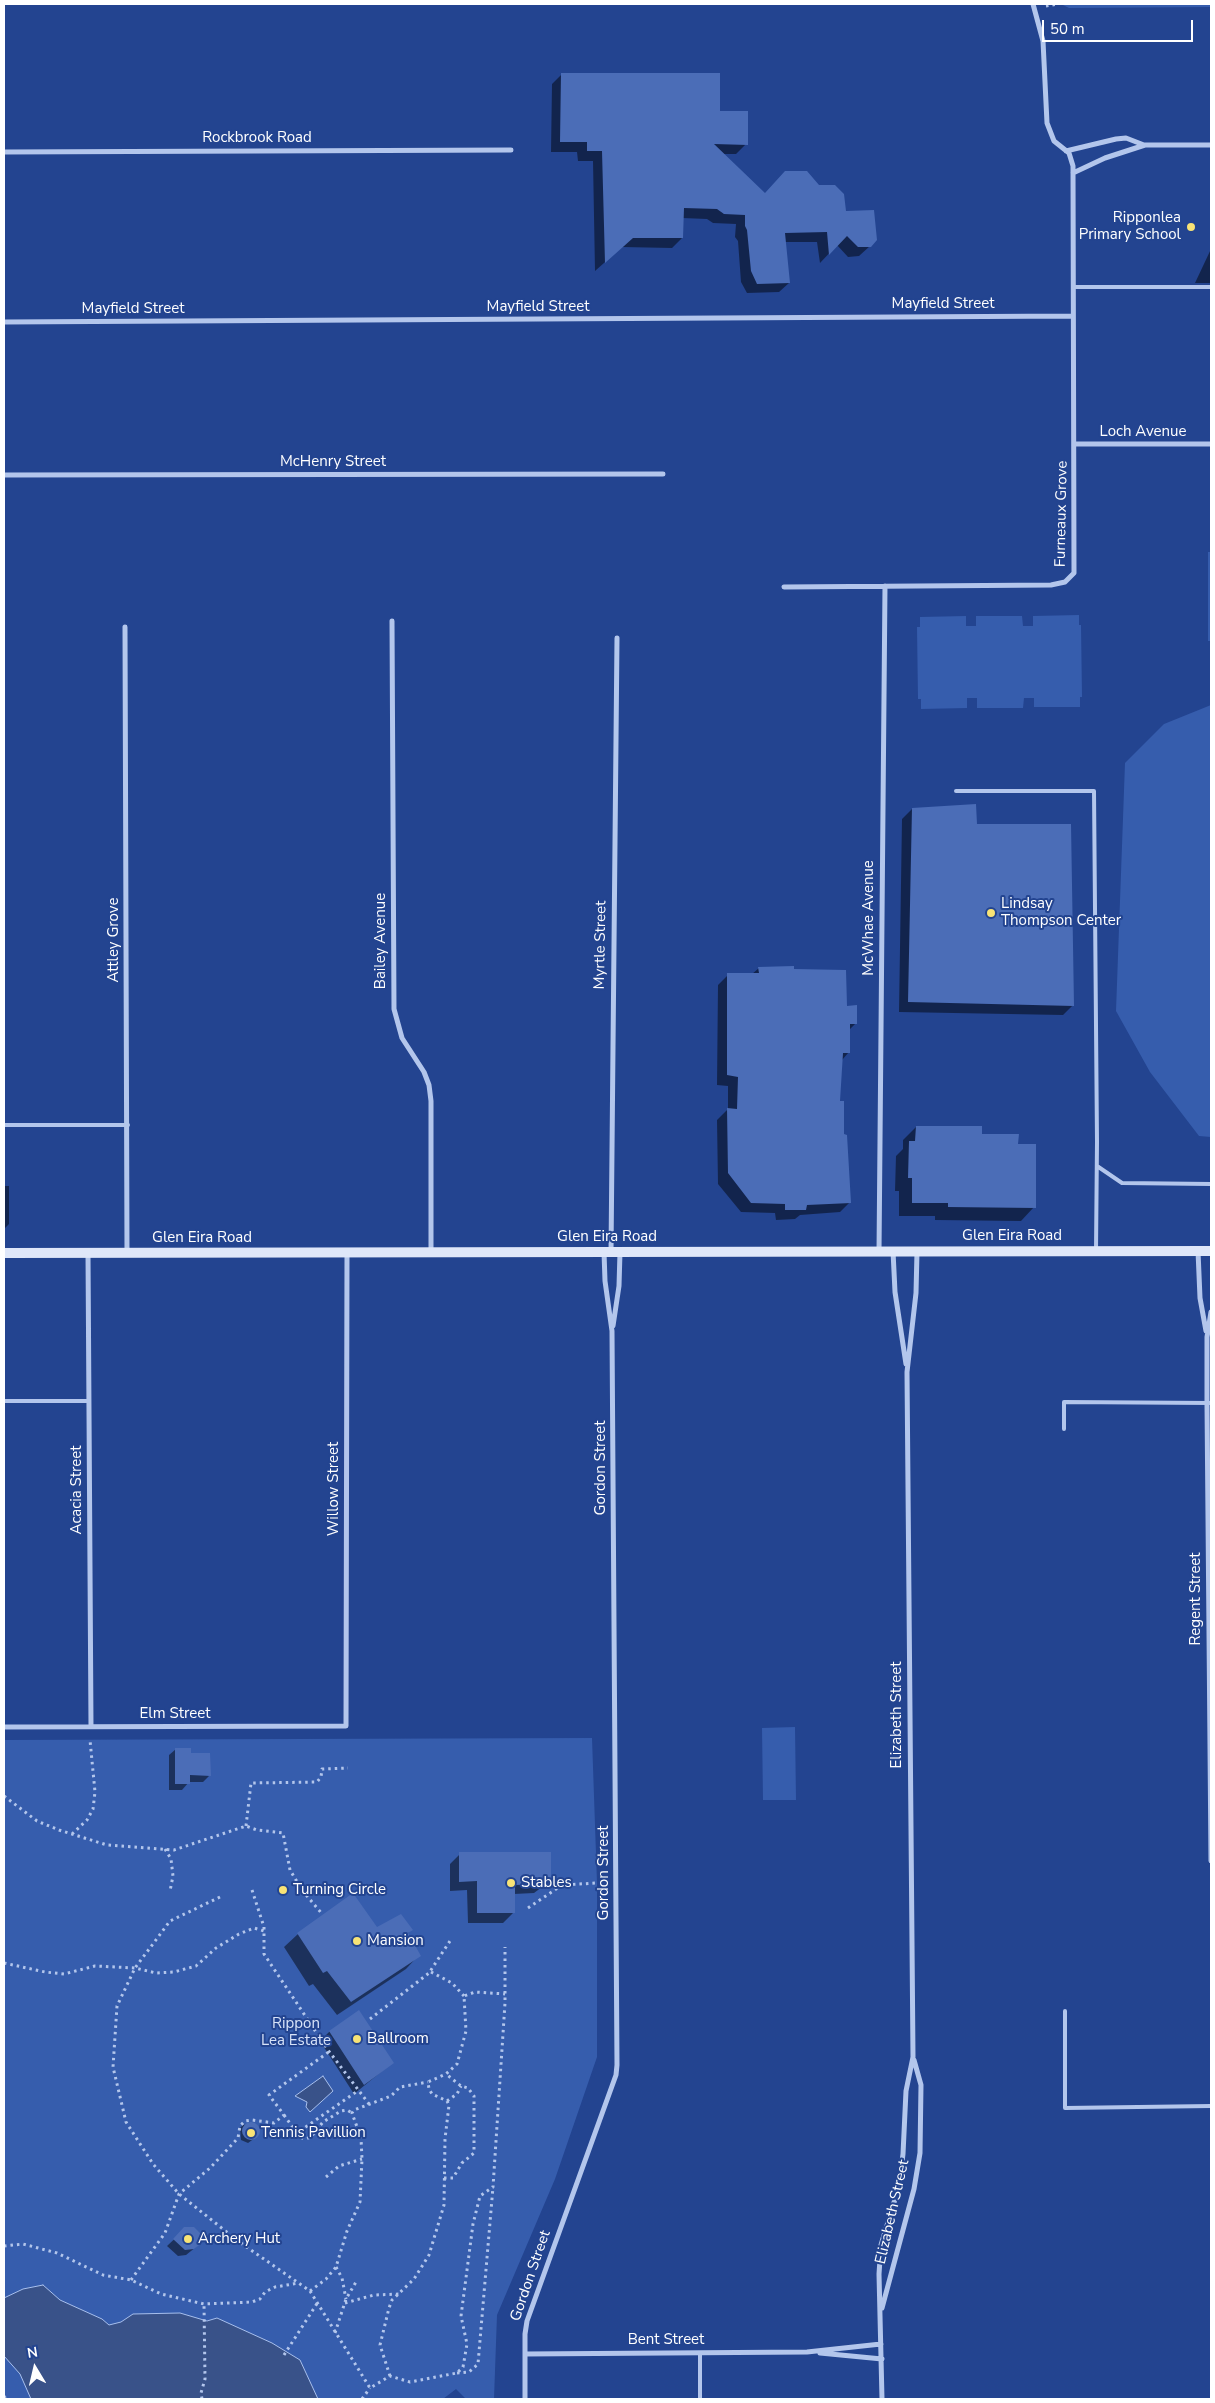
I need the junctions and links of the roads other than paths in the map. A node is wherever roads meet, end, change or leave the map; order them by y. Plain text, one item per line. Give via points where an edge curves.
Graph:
1 (1033, 4) edge
2 (1145, 145) junction
3 (1211, 145) edge
4 (511, 150) dead end
5 (4, 152) edge
6 (1066, 152) junction
7 (1073, 173) junction
8 (1074, 287) junction
9 (1211, 287) edge
10 (1073, 316) junction
11 (4, 322) edge
12 (1075, 444) junction
13 (1211, 444) edge
14 (663, 474) dead end
15 (4, 475) edge
16 (884, 586) junction
17 (784, 588) dead end
18 (392, 621) dead end
19 (125, 627) dead end
20 (617, 638) dead end
21 (956, 791) dead end
22 (4, 1125) edge
23 (128, 1125) junction
24 (1097, 1166) junction
25 (1211, 1184) edge
26 (893, 1251) junction
27 (917, 1251) junction
28 (1096, 1251) junction
29 (1198, 1251) junction
30 (1211, 1251) edge
31 (431, 1252) junction
32 (612, 1252) junction
33 (879, 1252) junction
34 (4, 1253) edge
35 (88, 1253) junction
36 (347, 1253) junction
37 (127, 1254) junction
38 (1211, 1312) edge
39 (612, 1331) junction
40 (1207, 1337) junction
41 (907, 1372) junction
42 (4, 1401) edge
43 (89, 1401) junction
44 (1209, 1403) edge
45 (1064, 1430) dead end
46 (92, 1726) junction
47 (346, 1726) joint
48 (4, 1727) edge
49 (1211, 1862) edge
50 (1065, 2011) dead end
51 (913, 2057) junction
52 (1211, 2106) edge
53 (881, 2313) junction
54 (881, 2344) junction
55 (807, 2352) junction
56 (700, 2353) junction
57 (525, 2354) junction
58 (882, 2359) junction
59 (525, 2399) edge
60 (700, 2399) edge
61 (882, 2399) edge

1 - 6 street via 1043,41 1045,117 1054,141
2 - 3 street
2 - 6 street via 1116,138
2 - 7 street
4 - 5 street, Rockbrook Road
6 - 7 street, Furneaux Grove via 1072,160
7 - 8 street, Furneaux Grove
8 - 9 lane
8 - 10 street, Furneaux Grove
10 - 11 street, Mayfield Street
10 - 12 street, Furneaux Grove
12 - 13 street, Loch Avenue
12 - 16 street, Furneaux Grove via 1076,568 1072,578 1051,585
14 - 15 street, McHenry Street
16 - 17 street, Furneaux Grove
16 - 33 street, McWhae Avenue
18 - 31 street, Bailey Avenue via 394,1009 402,1038 424,1072 432,1101
19 - 23 street, Attley Grove
20 - 32 street, Myrtle Street
21 - 24 lane via 1094,791
22 - 23 lane
23 - 37 street, Attley Grove
24 - 25 lane via 1122,1183
24 - 28 lane
26 - 27 main road, Glen Eira Road
26 - 33 main road, Glen Eira Road
26 - 41 street, Elizabeth Street via 895,1292
27 - 28 main road, Glen Eira Road
27 - 41 street, Elizabeth Street via 916,1294
28 - 29 main road, Glen Eira Road
29 - 30 main road, Glen Eira Road
29 - 40 street, Regent Street via 1200,1298
31 - 32 main road, Glen Eira Road
31 - 36 main road, Glen Eira Road
32 - 33 main road, Glen Eira Road
32 - 39 street, Gordon Street via 619,1286
32 - 39 street, Gordon Street via 605,1281
34 - 35 main road, Glen Eira Road
35 - 37 main road, Glen Eira Road
35 - 43 street, Acacia Street
36 - 37 main road, Glen Eira Road
36 - 47 street, Willow Street
38 - 40 street, Regent Street
39 - 57 street, Gordon Street via 617,2064 616,2075 527,2321
40 - 44 street, Regent Street
41 - 51 street, Elizabeth Street
42 - 43 lane
43 - 46 street, Acacia Street
44 - 45 lane via 1064,1402
44 - 49 street, Regent Street
46 - 47 street, Elm Street
46 - 48 street, Elm Street
50 - 52 lane via 1066,2108
51 - 53 street, Elizabeth Street via 906,2092 899,2186 881,2245
51 - 53 street, Elizabeth Street via 921,2085 920,2153
53 - 54 street, Elizabeth Street
54 - 55 street, Bent Street
54 - 58 street, Elizabeth Street
55 - 56 street, Bent Street
55 - 58 street, Bent Street
56 - 57 street, Bent Street
56 - 60 lane
57 - 59 street, Gordon Street
58 - 61 street, Elizabeth Street

